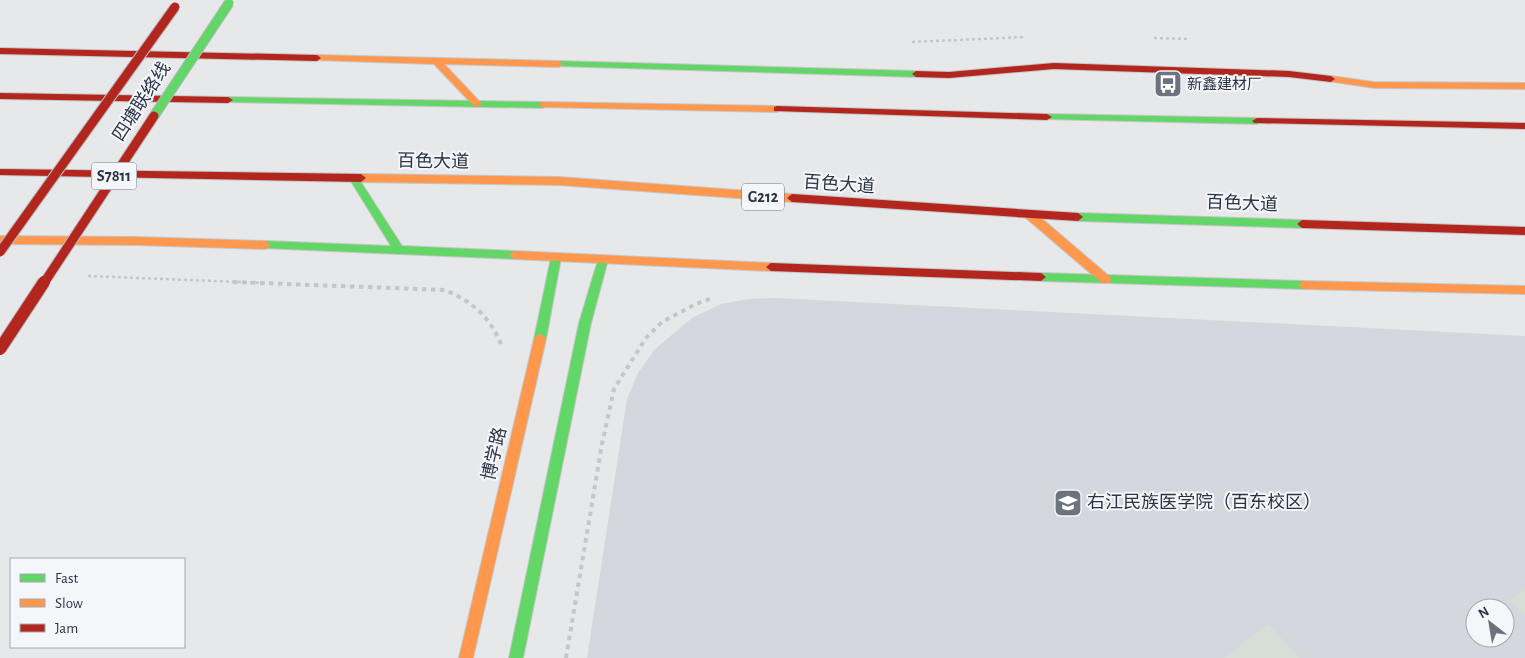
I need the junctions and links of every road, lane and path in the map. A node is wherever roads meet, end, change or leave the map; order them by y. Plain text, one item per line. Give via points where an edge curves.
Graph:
1 (230, 1) edge
2 (177, 3) edge
3 (0, 51) edge
4 (435, 60) junction
5 (1525, 86) edge
6 (0, 96) edge
7 (478, 104) junction
8 (1525, 126) edge
9 (0, 172) edge
10 (354, 178) junction
11 (1030, 215) junction
12 (1525, 231) edge
13 (0, 240) edge
14 (398, 249) junction
15 (0, 252) edge
16 (556, 258) junction
17 (603, 260) junction
18 (78, 276) dead end
19 (1106, 280) junction
20 (1525, 290) edge
21 (719, 296) dead end
22 (502, 347) dead end
23 (0, 348) edge
24 (466, 658) edge
25 (516, 658) edge
26 (566, 658) edge

1 - 23 main road, 四塘联络线 / S7811, bridge
2 - 15 main road, 四塘联络线 / S7811, bridge
3 - 4 main road
4 - 5 main road via 949,75 1054,66 1289,74 1374,84
4 - 7 main road
6 - 7 main road
7 - 8 main road via 839,110 1115,120
9 - 10 main road, 百色大道 / G212
10 - 11 main road, 百色大道 / G212 via 558,181
10 - 14 main road
11 - 12 main road, 百色大道 / G212
11 - 19 main road
13 - 14 main road
14 - 16 main road
16 - 17 main road
16 - 24 main road, 博学路
17 - 19 main road
17 - 25 main road via 583,333
18 - 22 path via 446,290 462,297 486,316 494,325
19 - 20 main road
21 - 26 path via 662,322 646,338 614,389

